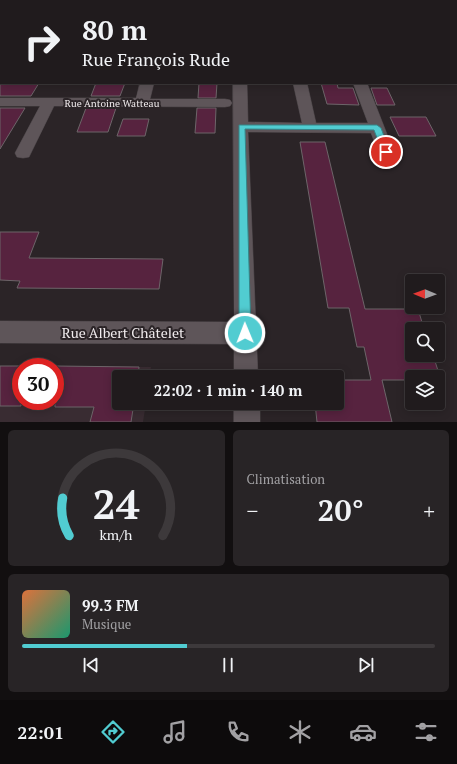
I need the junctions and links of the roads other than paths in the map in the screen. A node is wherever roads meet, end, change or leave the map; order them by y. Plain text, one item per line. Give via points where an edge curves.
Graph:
1 (147, 84) edge
2 (240, 84) edge
3 (300, 84) edge
4 (360, 84) edge
5 (0, 102) edge
6 (49, 102) junction
7 (142, 103) junction
8 (224, 103) dead end
9 (242, 127) junction
10 (310, 127) junction
11 (377, 128) junction
12 (386, 152) dead end
13 (23, 153) dead end
14 (0, 332) edge
15 (245, 333) junction
16 (246, 370) edge
17 (247, 410) edge
18 (248, 422) edge

1 - 7 street
2 - 9 street
3 - 10 street
4 - 11 street
5 - 6 street, Rue Antoine Watteau
6 - 7 street, Rue Antoine Watteau
6 - 13 street
7 - 8 street, Rue Antoine Watteau
9 - 10 street
9 - 15 street
10 - 11 street
11 - 12 street
14 - 15 street, Rue Albert Châtelet
15 - 16 street
17 - 18 street

